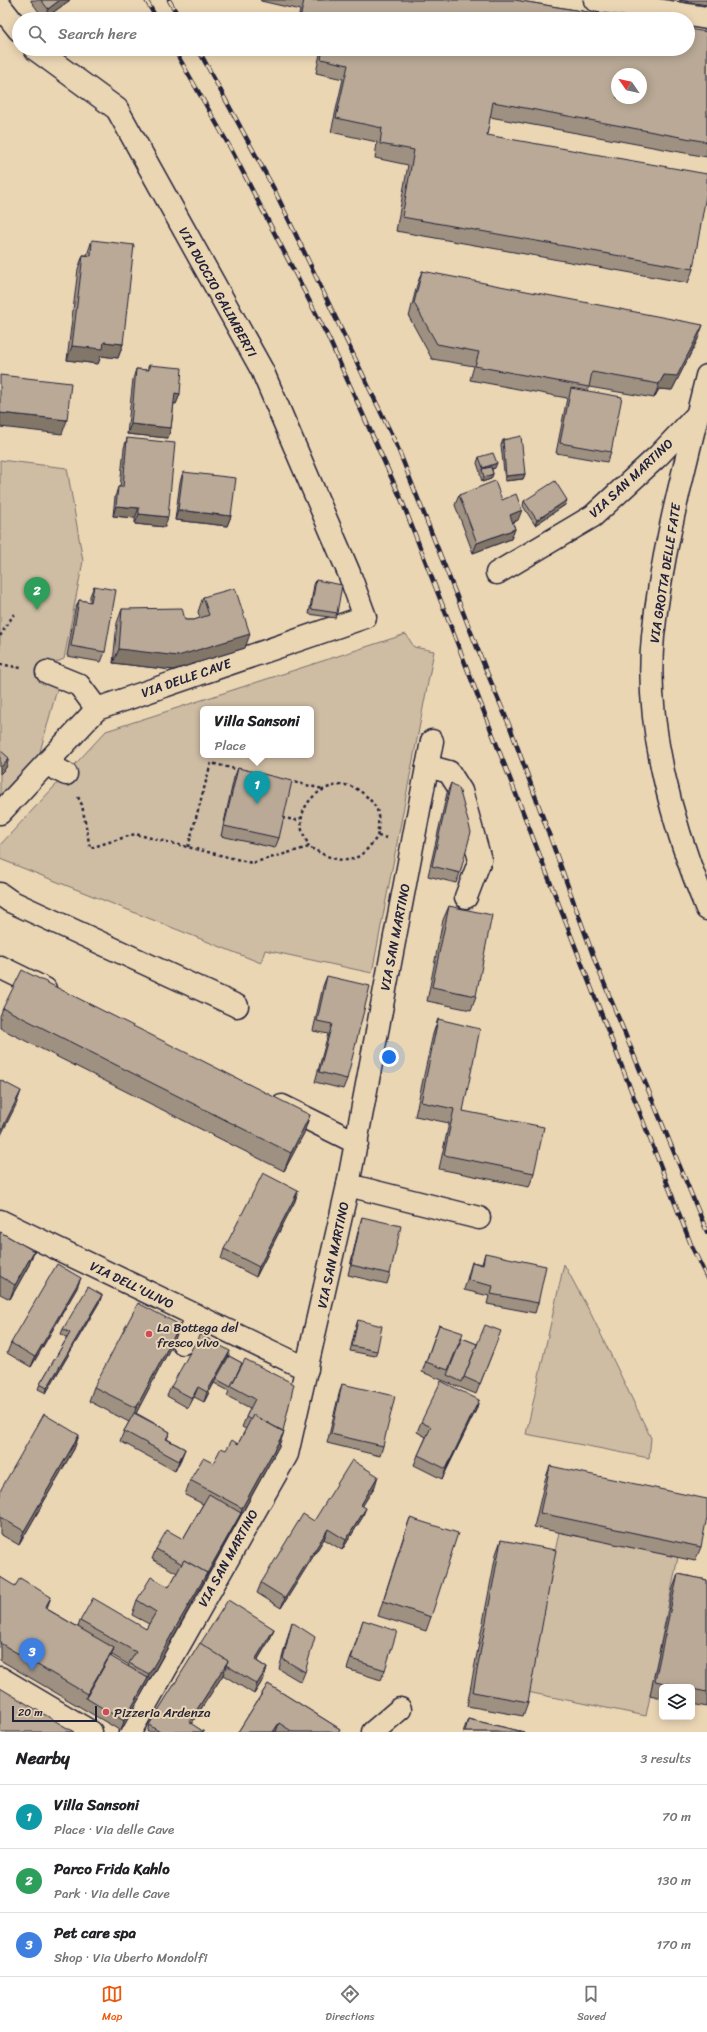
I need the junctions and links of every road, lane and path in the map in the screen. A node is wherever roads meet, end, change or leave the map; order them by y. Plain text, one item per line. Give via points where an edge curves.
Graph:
1 (595, 0) edge
2 (0, 6) edge
3 (670, 12) edge
4 (695, 16) edge
5 (707, 18) edge
6 (12, 21) edge
7 (45, 56) edge
8 (707, 376) edge
9 (698, 414) junction
10 (349, 573) joint
11 (497, 573) dead end
12 (14, 614) dead end
13 (0, 636) edge
14 (47, 672) dead end
15 (97, 709) junction
16 (432, 741) dead end
17 (47, 764) junction
18 (427, 766) junction
19 (241, 770) edge
20 (66, 774) joint
21 (286, 781) edge
22 (323, 789) junction
23 (0, 813) edge
24 (282, 818) edge
25 (301, 818) junction
26 (309, 846) junction
27 (188, 847) junction
28 (0, 894) edge
29 (466, 897) dead end
30 (707, 909) edge
31 (0, 967) edge
32 (62, 998) edge
33 (237, 1006) dead end
34 (266, 1098) edge
35 (357, 1143) junction
36 (348, 1185) junction
37 (479, 1218) dead end
38 (0, 1221) edge
39 (198, 1317) junction
40 (183, 1343) dead end
41 (307, 1369) junction
42 (0, 1678) edge
43 (400, 1709) dead end
44 (91, 1732) edge
45 (130, 1732) edge
46 (373, 1732) edge

1 - 3 street
2 - 6 street
4 - 5 street
7 - 10 street, VIA DUCCIO GALIMBERTI via 117,109 262,370
8 - 9 street, VIA GROTTA DELLE FATE
9 - 11 street, VIA SAN MARTINO via 658,456 593,516
9 - 30 street, VIA GROTTA DELLE FATE via 669,535 653,637 653,697 659,745 672,808 690,870
10 - 15 street, VIA DELLE CAVE via 365,616
12 - 13 path
14 - 15 street via 80,685
15 - 17 street, VIA DELLE CAVE
16 - 18 street, VIA SAN MARTINO
17 - 20 street
17 - 23 street, VIA DELLE CAVE
18 - 29 street via 450,772 461,791 480,860
18 - 35 street, VIA SAN MARTINO via 405,841
19 - 27 path via 211,763
20 - 27 path via 82,805 90,848 135,834
21 - 22 path
22 - 25 path via 308,800
22 - 26 path via 345,785 364,793 377,811 378,836 367,849 352,860 331,859
24 - 25 path
25 - 26 path via 302,830
26 - 27 path via 252,863
28 - 33 street via 10,901
31 - 32 street
34 - 35 street
35 - 36 street, VIA SAN MARTINO
36 - 37 street
36 - 41 street, VIA SAN MARTINO
38 - 39 street, VIA DELL'ULIVO
39 - 40 street
39 - 41 street, VIA DELL'ULIVO
41 - 45 street, VIA SAN MARTINO via 287,1454
42 - 44 street
43 - 46 street

